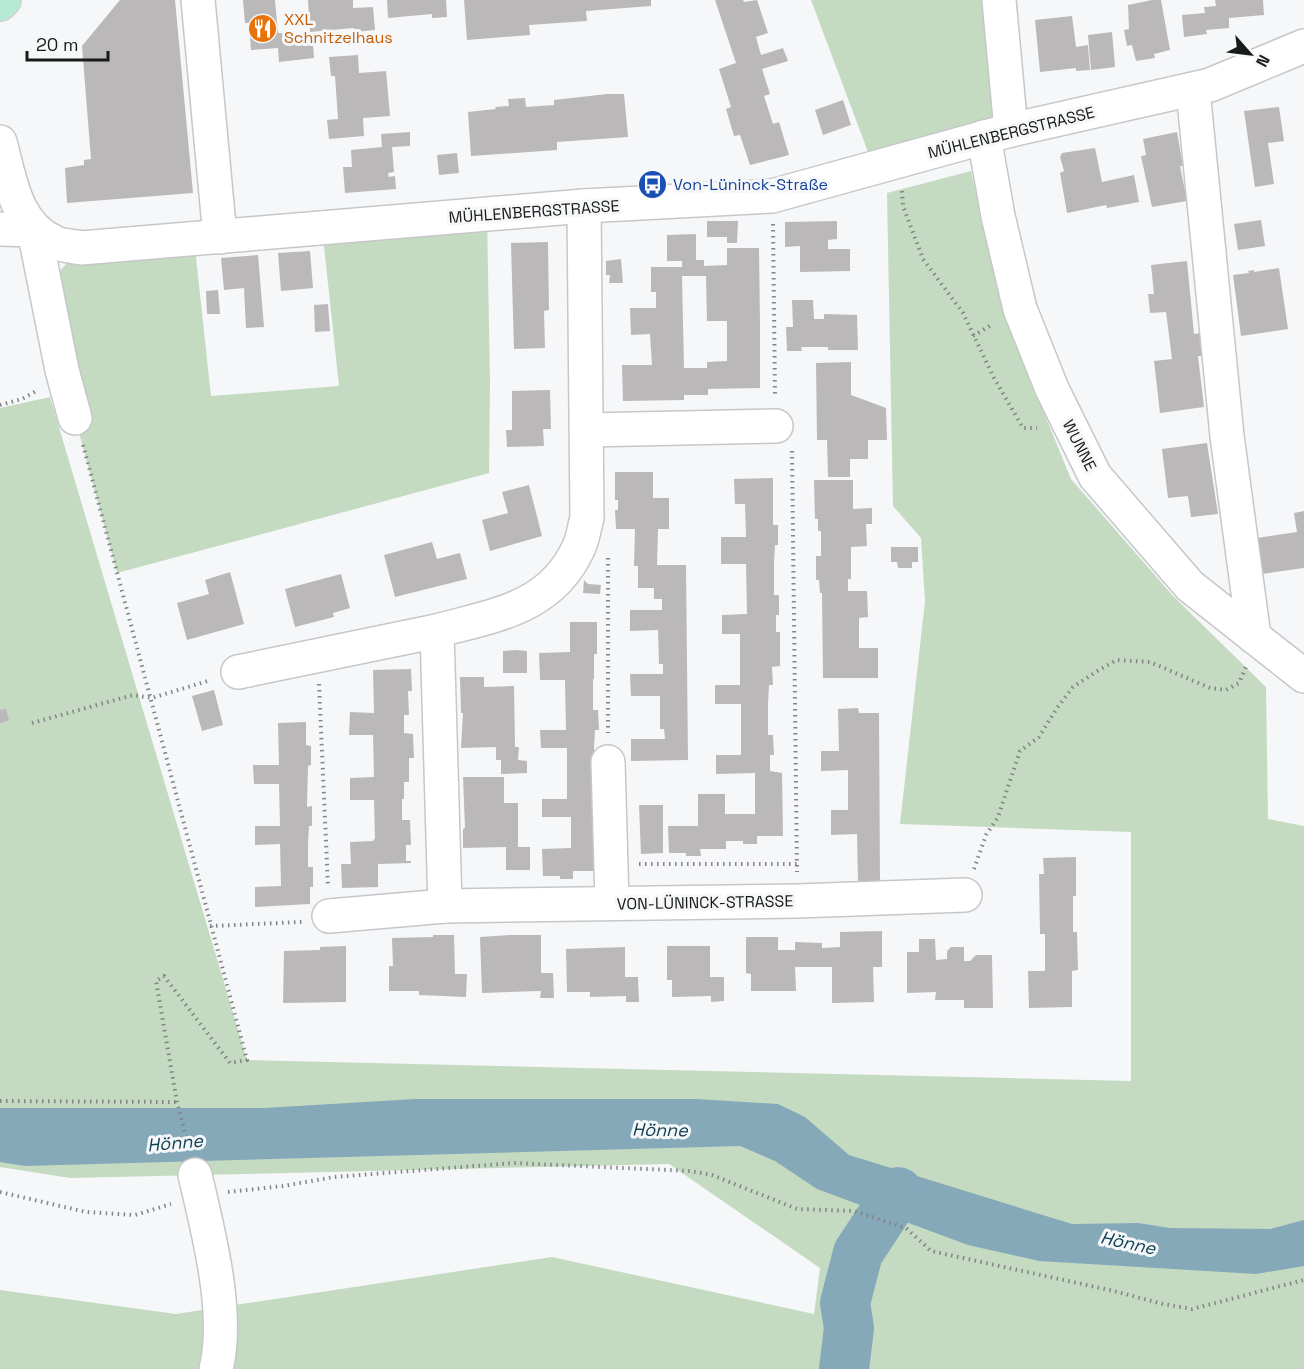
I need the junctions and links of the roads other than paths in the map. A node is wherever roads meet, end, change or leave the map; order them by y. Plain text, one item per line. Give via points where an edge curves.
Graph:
1 (4, 0) edge
2 (198, 0) edge
3 (999, 0) edge
4 (0, 4) edge
5 (1304, 46) edge
6 (1193, 90) junction
7 (998, 133) junction
8 (0, 142) edge
9 (584, 206) junction
10 (0, 229) edge
11 (34, 230) junction
12 (220, 237) junction
13 (75, 418) road end
14 (776, 426) road end
15 (587, 430) junction
16 (437, 631) junction
17 (1254, 637) junction
18 (238, 672) road end
19 (1304, 676) edge
20 (608, 762) road end
21 (965, 896) road end
22 (612, 903) junction
23 (445, 906) junction
24 (329, 916) road end
25 (197, 1185) road end
26 (216, 1369) edge

1 - 4 main road
2 - 12 street
3 - 7 street, WUNNE
5 - 6 street, MÜHLENBERGSTRASSE
6 - 7 street, MÜHLENBERGSTRASSE
6 - 17 street via 1227,436
7 - 9 street, MÜHLENBERGSTRASSE via 772,196
7 - 17 street, WUNNE via 998,216 1020,309 1052,389 1095,476 1190,586
8 - 11 street via 21,210
9 - 12 street, MÜHLENBERGSTRASSE
9 - 15 street
10 - 11 street
11 - 12 street, MÜHLENBERGSTRASSE via 55,243 81,248
11 - 13 street
14 - 15 street
15 - 16 street via 587,518 579,547 566,571 542,594 514,610
16 - 18 street
16 - 23 street
17 - 19 street, WUNNE
20 - 22 street
21 - 22 street, VON-LÜNINCK-STRASSE
22 - 23 street, VON-LÜNINCK-STRASSE
23 - 24 street, VON-LÜNINCK-STRASSE
25 - 26 street via 219,1296

